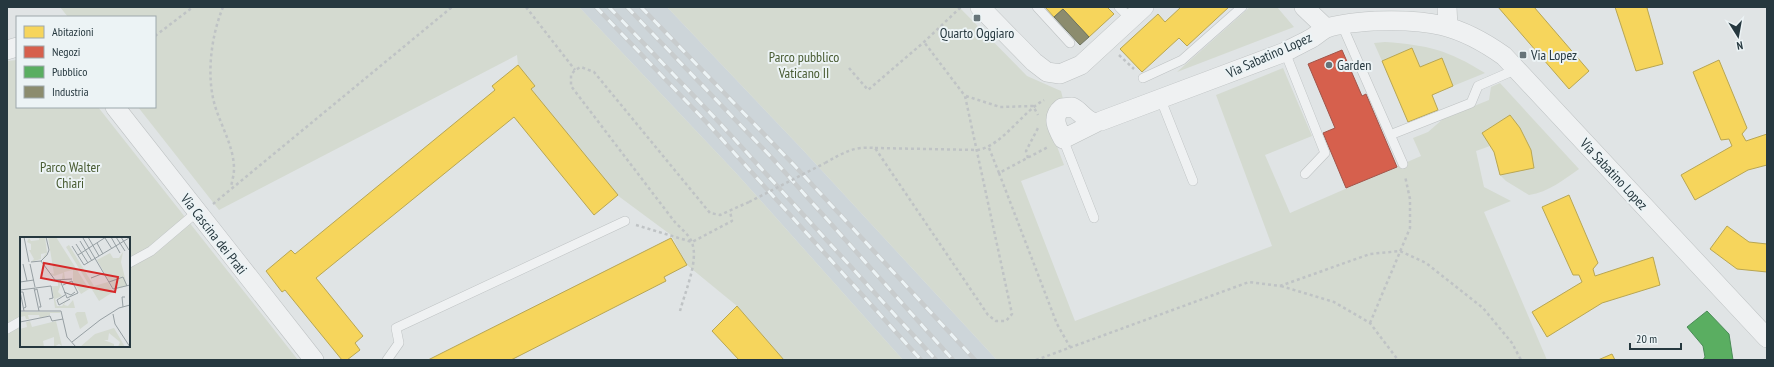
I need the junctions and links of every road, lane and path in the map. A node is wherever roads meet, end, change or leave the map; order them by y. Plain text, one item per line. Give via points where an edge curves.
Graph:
1 (193, 7) edge
2 (223, 7) edge
3 (452, 7) edge
4 (526, 7) edge
5 (961, 7) edge
6 (980, 7) edge
7 (1037, 7) edge
8 (1242, 7) edge
9 (1304, 7) edge
10 (1447, 7) edge
11 (1131, 11) edge
12 (1334, 26) junction
13 (1448, 27) junction
14 (156, 35) edge
15 (924, 42) junction
16 (1070, 42) dead end
17 (1115, 51) dead end
18 (1285, 52) junction
19 (849, 68) dead end
20 (1517, 69) junction
21 (575, 70) junction
22 (1143, 78) joint
23 (965, 96) junction
24 (1050, 97) dead end
25 (1161, 100) junction
26 (1033, 106) junction
27 (116, 108) edge
28 (1042, 121) dead end
29 (1098, 122) junction
30 (1039, 127) dead end
31 (1395, 133) dead end
32 (1063, 139) junction
33 (875, 148) junction
34 (989, 148) junction
35 (978, 150) junction
36 (1028, 158) junction
37 (1403, 164) joint
38 (999, 174) junction
39 (1305, 174) dead end
40 (1193, 181) dead end
41 (231, 188) junction
42 (730, 212) junction
43 (198, 213) junction
44 (1094, 218) dead end
45 (625, 221) joint
46 (692, 242) junction
47 (1400, 251) junction
48 (130, 262) edge
49 (1280, 286) junction
50 (680, 311) dead end
51 (20, 322) edge
52 (1370, 323) junction
53 (7, 328) edge
54 (1767, 338) edge
55 (1070, 347) junction
56 (314, 360) edge
57 (387, 360) edge
58 (1036, 360) edge
59 (1398, 360) edge
60 (1522, 360) edge

1 - 14 path
2 - 41 path via 216,25 211,79 213,98 232,153 234,169
3 - 41 path
4 - 21 path
5 - 15 path
6 - 11 street via 1034,62 1047,72 1060,74 1081,65
7 - 16 lane
8 - 22 lane via 1182,60
9 - 12 street
10 - 13 street
12 - 13 street, Via Sabatino Lopez via 1369,21 1410,20
12 - 18 street, Via Sabatino Lopez
12 - 37 lane
13 - 20 street, Via Sabatino Lopez via 1486,43
15 - 19 path via 868,90
15 - 23 path
17 - 22 path
18 - 25 street, Via Sabatino Lopez
18 - 39 lane via 1325,153
20 - 31 lane via 1478,86 1471,103
20 - 54 street, Via Sabatino Lopez
21 - 42 path via 581,67 594,72 710,213 720,215
21 - 46 path via 571,75 571,86
23 - 26 path via 1000,107
23 - 35 path
24 - 26 path
25 - 29 street, Via Sabatino Lopez
25 - 40 lane
26 - 28 path
26 - 34 path
27 - 43 street, Via Cascina dei Prati
29 - 32 street, Via Sabatino Lopez
29 - 32 street via 1087,121 1072,107 1062,108 1055,122
30 - 36 path via 1026,151
32 - 36 path
32 - 44 lane
33 - 35 path
33 - 35 path via 988,315 996,321 1006,321 1012,314
33 - 42 path, bridge via 861,147 849,150
34 - 35 path
34 - 38 path
36 - 38 path
37 - 47 path via 1410,199 1410,228
38 - 55 path via 1057,324
41 - 43 path
42 - 46 path via 732,221
43 - 48 lane via 152,251
43 - 56 street, Via Cascina dei Prati
45 - 46 path
45 - 57 lane via 396,328 399,342
46 - 50 path via 694,266
47 - 49 path via 1370,254
47 - 52 path
47 - 60 path via 1426,263 1483,308 1512,343
49 - 52 path via 1334,302
49 - 55 path via 1249,282
51 - 53 lane
52 - 59 path
55 - 58 path

